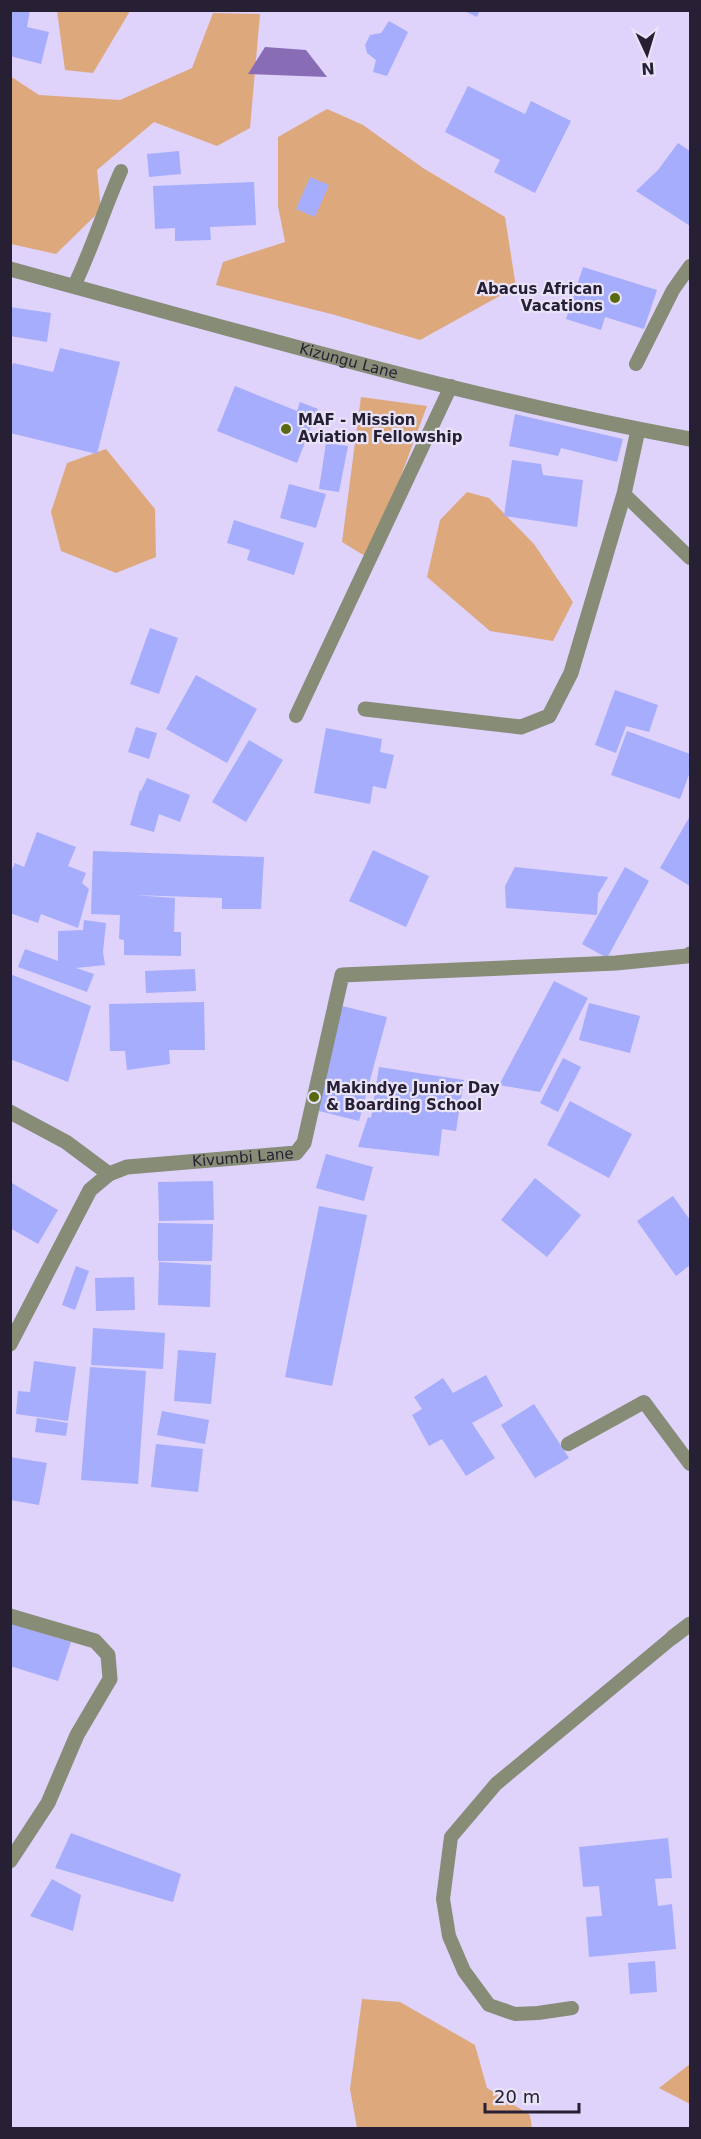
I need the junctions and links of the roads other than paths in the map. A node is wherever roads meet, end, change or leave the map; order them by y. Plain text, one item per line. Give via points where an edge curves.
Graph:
1 (121, 171) dead end
2 (690, 266) edge
3 (10, 269) edge
4 (74, 286) junction
5 (636, 364) dead end
6 (452, 386) junction
7 (638, 430) junction
8 (690, 439) edge
9 (624, 495) junction
10 (690, 558) edge
11 (365, 709) dead end
12 (296, 716) dead end
13 (690, 954) edge
14 (10, 1112) edge
15 (109, 1174) junction
16 (10, 1344) edge
17 (568, 1444) dead end
18 (690, 1464) edge
19 (10, 1616) edge
20 (690, 1624) edge
21 (673, 1637) joint
22 (10, 1860) edge
23 (572, 2008) dead end

1 - 4 lane
2 - 5 lane via 673,290
3 - 4 street, Kizungu Lane
4 - 6 street, Kizungu Lane
6 - 7 street, Kizungu Lane
6 - 12 lane
7 - 8 street, Kizungu Lane
7 - 9 street
9 - 10 lane
9 - 11 street via 571,674 549,716 520,727
13 - 15 street, Kivumbi Lane via 616,963 342,975 304,1143 296,1153 127,1167
14 - 15 street via 66,1142
15 - 16 street, Kivumbi Lane via 90,1190
17 - 18 lane via 644,1402
19 - 22 street via 95,1641 108,1655 110,1679 77,1735 48,1803
20 - 21 street
21 - 23 lane via 496,1785 451,1837 443,1899 449,1936 464,1971 489,2005 515,2014

